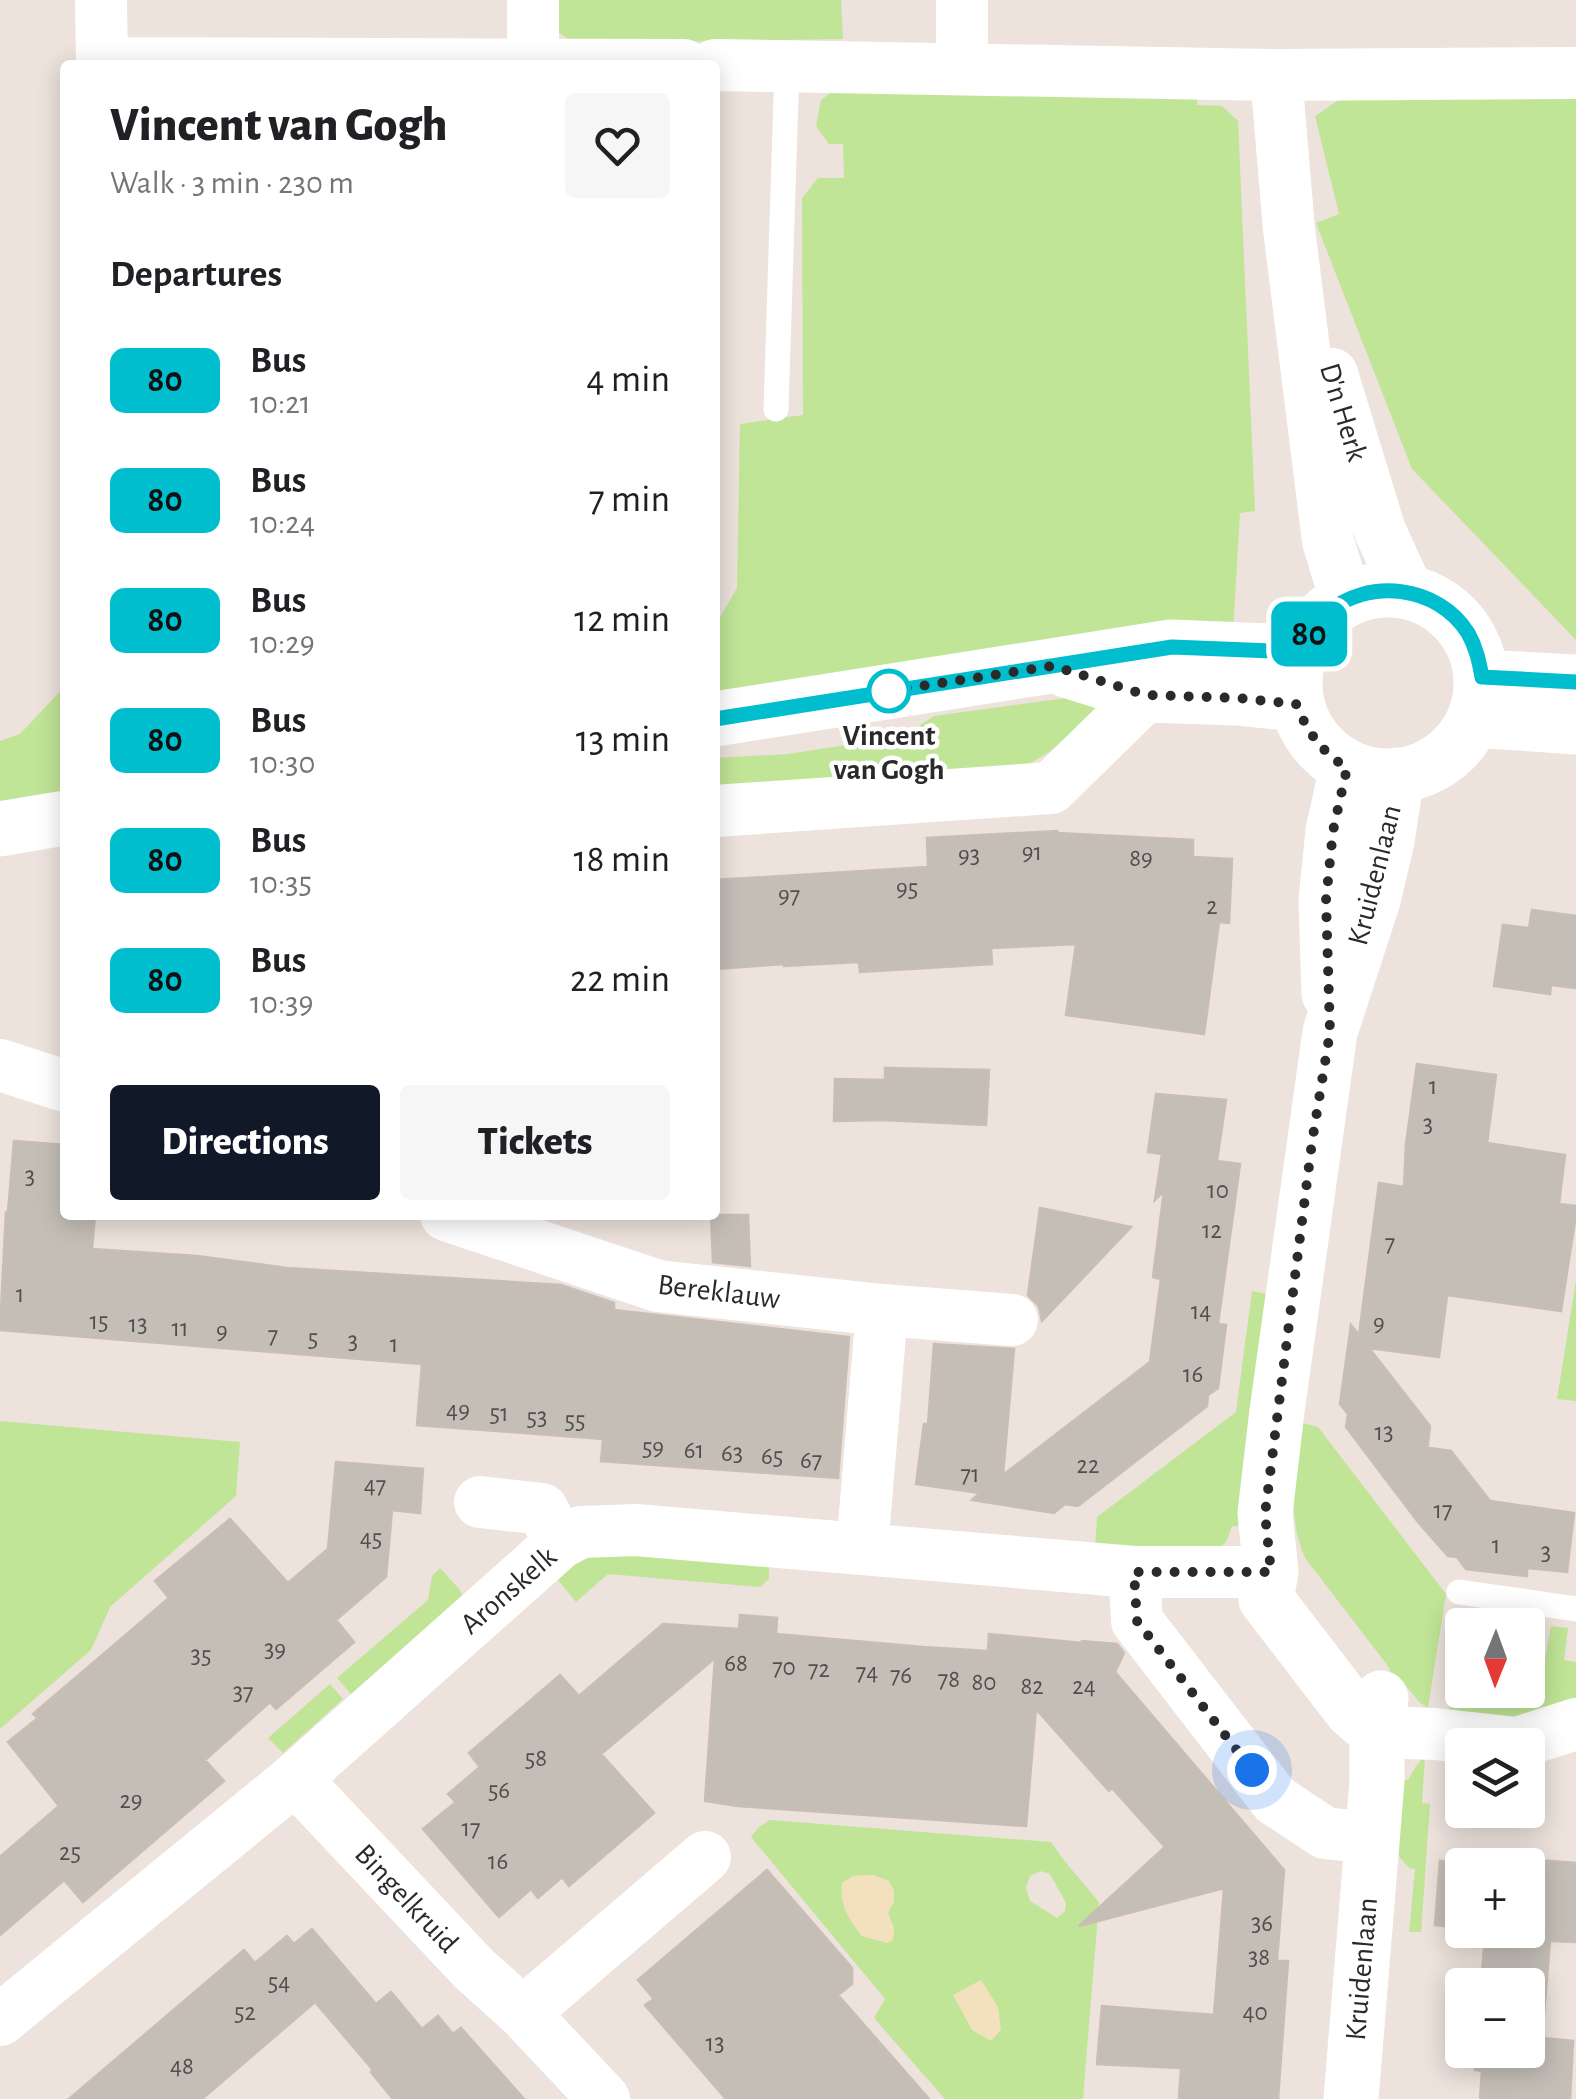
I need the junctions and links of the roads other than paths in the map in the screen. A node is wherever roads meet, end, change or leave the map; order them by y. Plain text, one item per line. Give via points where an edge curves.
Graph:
1 (101, 0) edge
2 (533, 0) edge
3 (962, 0) edge
4 (102, 60) edge
5 (533, 60) edge
6 (720, 65) edge
7 (787, 66) junction
8 (962, 68) junction
9 (1576, 73) edge
10 (1276, 75) junction
11 (1289, 229) junction
12 (776, 409) dead end
13 (1408, 592) junction
14 (1346, 600) junction
15 (1053, 666) junction
16 (1298, 678) junction
17 (1576, 682) edge
18 (1146, 695) junction
19 (1479, 698) junction
20 (720, 717) edge
21 (1576, 727) edge
22 (1372, 772) junction
23 (720, 811) edge
24 (60, 819) edge
25 (0, 829) edge
26 (0, 1064) edge
27 (60, 1084) edge
28 (461, 1220) edge
29 (882, 1310) junction
30 (1012, 1320) dead end
31 (480, 1502) dead end
32 (560, 1544) junction
33 (862, 1550) junction
34 (1134, 1572) junction
35 (1271, 1572) junction
36 (1458, 1592) dead end
37 (1576, 1609) edge
38 (1576, 1724) edge
39 (1377, 1732) junction
40 (296, 1779) junction
41 (1371, 1838) junction
42 (705, 1857) dead end
43 (523, 2012) junction
44 (0, 2020) edge
45 (604, 2099) edge
46 (1351, 2099) edge

1 - 4 street
2 - 5 street
3 - 8 street
6 - 7 street
7 - 8 street
7 - 12 lane
8 - 10 street
9 - 10 street
10 - 11 street, D'n Herk
11 - 13 street, D'n Herk via 1380,531
11 - 14 street, D'n Herk via 1328,541
13 - 14 main road
13 - 19 main road via 1450,613 1467,631 1478,653
14 - 16 main road via 1310,631
15 - 16 main road via 1172,647
15 - 18 main road
15 - 20 main road
16 - 18 main road via 1237,698
16 - 22 main road via 1306,727 1317,744
17 - 19 main road
18 - 23 street via 1051,788
19 - 21 main road
19 - 22 main road via 1454,751 1439,763
22 - 35 main road, Kruidenlaan via 1333,831 1326,900 1330,1032 1265,1514
24 - 25 main road
26 - 27 street
28 - 29 street, Bereklauw via 658,1286
29 - 30 street, Bereklauw
29 - 33 street
31 - 32 street via 542,1509
32 - 33 street, Aronskelk via 580,1532 636,1530
32 - 40 street, Aronskelk
33 - 34 street, Aronskelk
34 - 35 street, Aronskelk
34 - 41 street via 1137,1621 1275,1800 1325,1834
35 - 39 main road, Kruidenlaan via 1296,1581 1382,1688
36 - 37 lane
38 - 39 street via 1517,1743
39 - 41 main road, Kruidenlaan
40 - 43 street, Bingelkruid via 474,1969
40 - 44 street, Aronskelk
41 - 46 main road, Kruidenlaan
42 - 43 street
43 - 45 street, Bingelkruid

